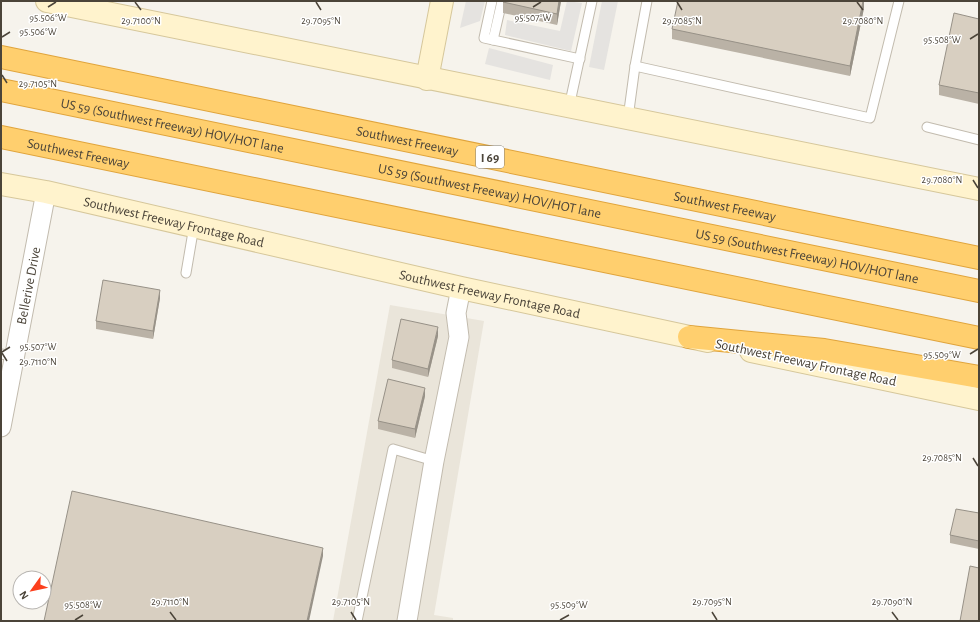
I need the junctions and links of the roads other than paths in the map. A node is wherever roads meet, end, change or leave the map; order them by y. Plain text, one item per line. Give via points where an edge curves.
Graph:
1 (47, 1) edge
2 (442, 1) edge
3 (492, 1) edge
4 (502, 1) edge
5 (592, 1) edge
6 (647, 1) edge
7 (899, 1) edge
8 (493, 40) junction
9 (1, 57) edge
10 (580, 59) junction
11 (635, 66) junction
12 (427, 79) junction
13 (1, 90) edge
14 (569, 107) junction
15 (628, 119) junction
16 (928, 127) dead end
17 (1, 137) edge
18 (979, 140) edge
19 (1, 184) edge
20 (979, 189) edge
21 (46, 192) junction
22 (194, 226) junction
23 (979, 258) edge
24 (186, 273) dead end
25 (462, 288) junction
26 (979, 291) edge
27 (689, 338) junction
28 (979, 338) edge
29 (8, 355) edge
30 (979, 378) edge
31 (4, 397) edge
32 (979, 399) edge
33 (1, 427) edge
34 (434, 461) junction
35 (357, 621) edge
36 (407, 621) edge

1 - 12 main road
2 - 12 main road
3 - 8 lane via 484,38
4 - 8 lane
5 - 10 lane
6 - 11 lane
7 - 11 lane via 870,118
8 - 10 lane
9 - 23 highway, Southwest Freeway / I 69
10 - 14 lane
11 - 15 lane
12 - 14 main road
13 - 26 highway, US 59 (Southwest Freeway) HOV/HOT lane
14 - 15 main road
15 - 20 main road
16 - 18 lane
17 - 28 highway, Southwest Freeway
19 - 21 main road, Southwest Freeway Frontage Road
21 - 22 main road, Southwest Freeway Frontage Road
21 - 29 street, Bellerive Drive
22 - 24 lane
22 - 25 main road, Southwest Freeway Frontage Road
25 - 27 main road, Southwest Freeway Frontage Road
25 - 34 street via 456,313 459,337
27 - 30 highway via 824,350
27 - 32 main road, Southwest Freeway Frontage Road
29 - 31 street, Bellerive Drive
31 - 33 street, Bellerive Drive
34 - 35 lane via 393,449
34 - 36 street

